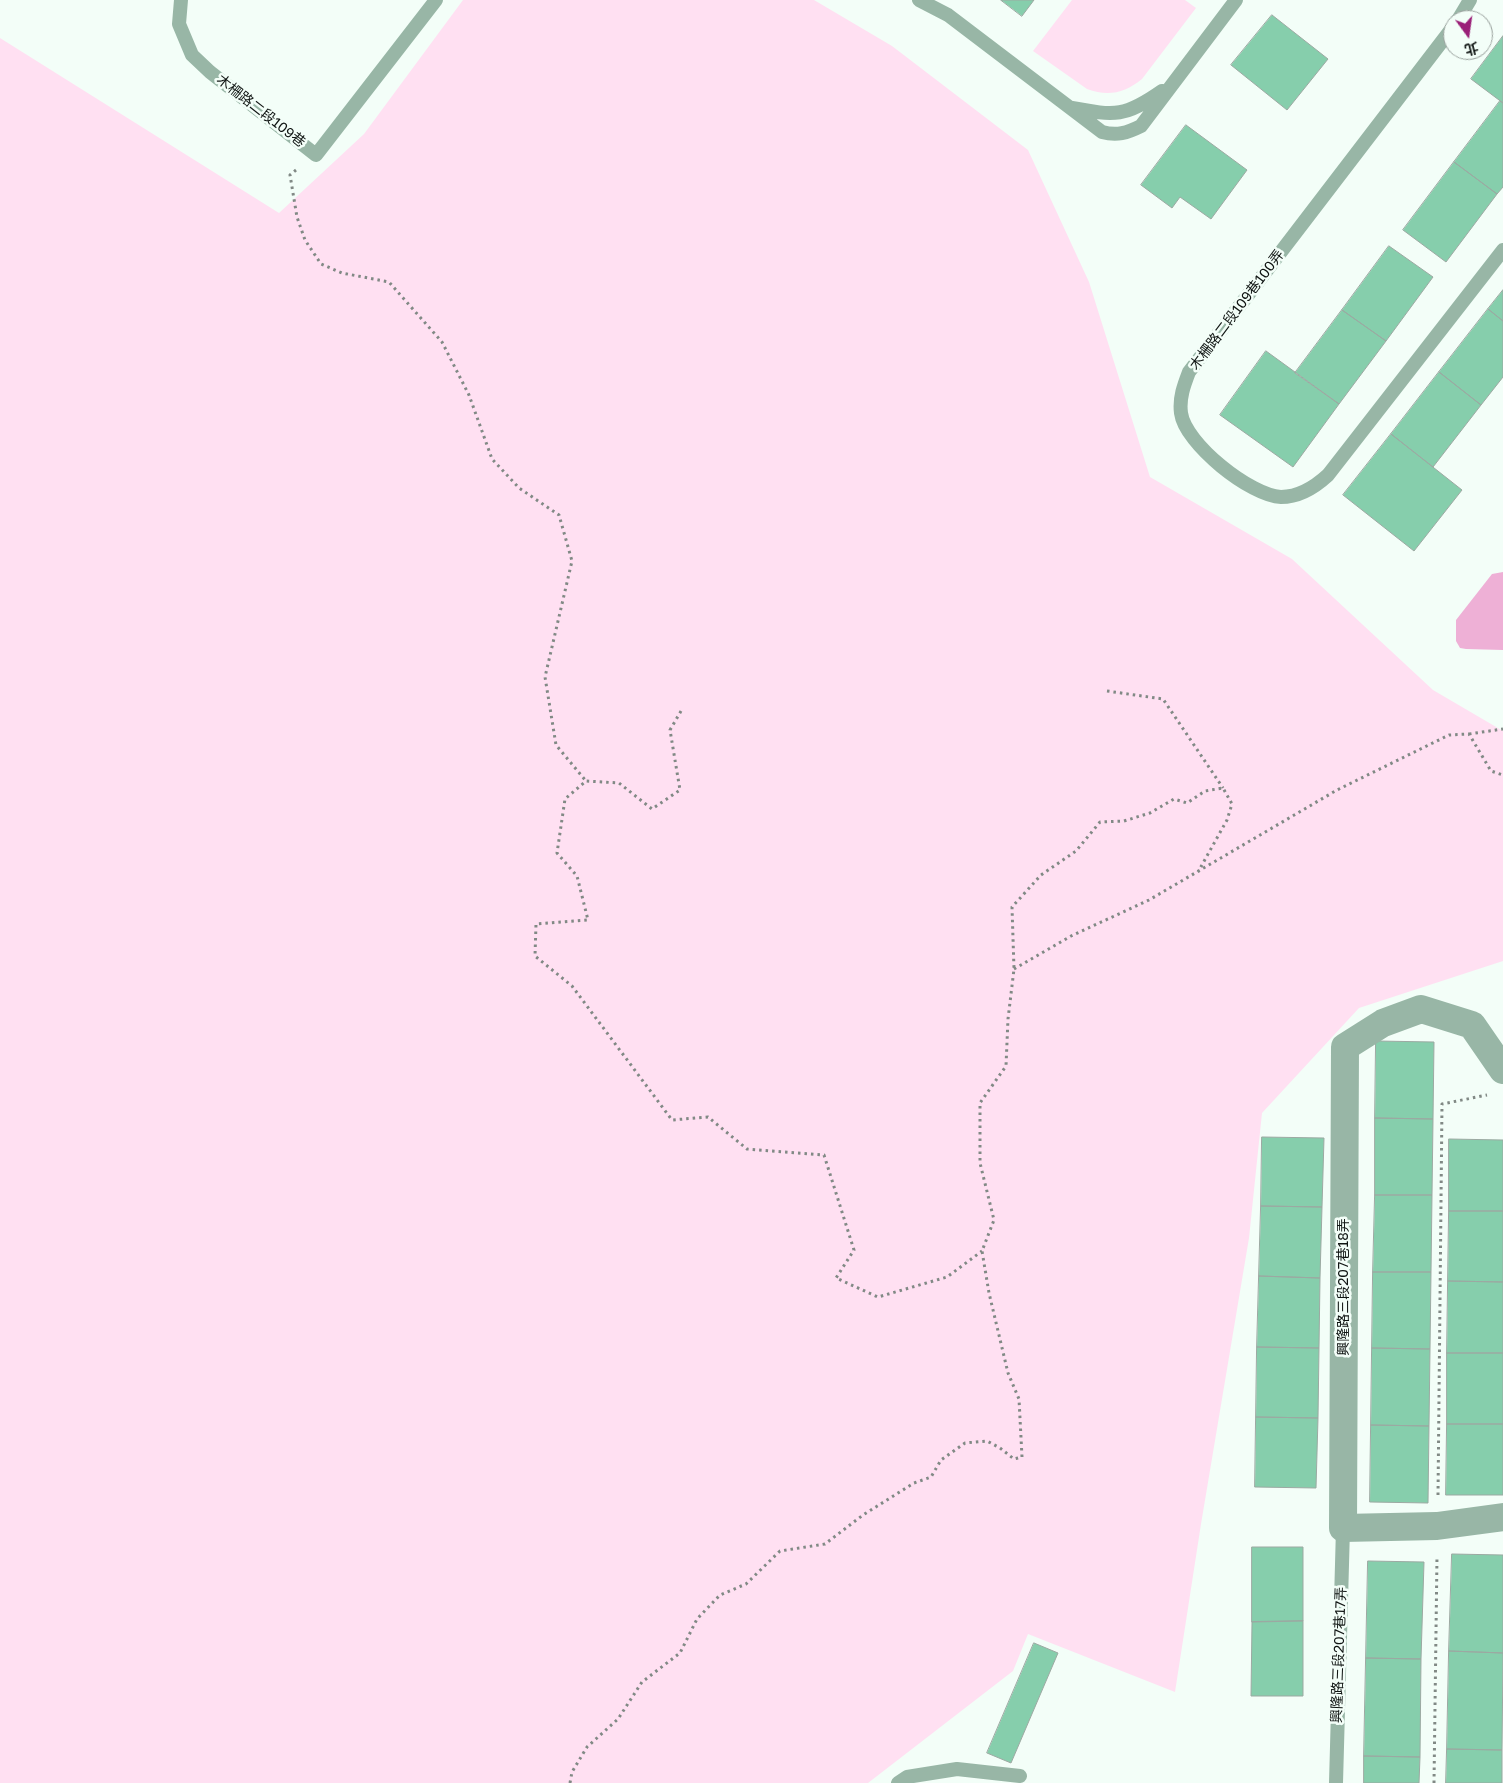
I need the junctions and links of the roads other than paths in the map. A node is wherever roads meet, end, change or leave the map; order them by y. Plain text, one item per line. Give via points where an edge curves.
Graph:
1 (181, 0) edge
2 (436, 0) edge
3 (919, 0) edge
4 (1236, 0) edge
5 (1443, 39) edge
6 (1173, 83) junction
7 (1070, 107) junction
8 (1503, 250) edge
9 (1499, 1082) edge
10 (1503, 1517) edge
11 (1343, 1528) junction
12 (1020, 1776) dead end
13 (898, 1783) edge
14 (1336, 1783) edge

1 - 2 lane, 木柵路二段109巷 via 179,24 192,55 316,155
3 - 7 lane via 948,15
4 - 6 lane
5 - 8 lane, 木柵路二段109巷100弄 via 1189,372 1181,406 1187,430 1202,450 1248,486 1265,494 1282,497 1314,488 1328,475
6 - 7 lane via 1143,104 1120,113 1105,114
6 - 7 lane via 1141,126 1129,132 1114,135 1102,132
9 - 11 street, 興隆路三段207巷18弄 via 1472,1025 1421,1009 1383,1023 1345,1047
10 - 11 street via 1437,1526
11 - 14 lane, 興隆路三段207巷17弄
12 - 13 lane via 957,1770 907,1777

